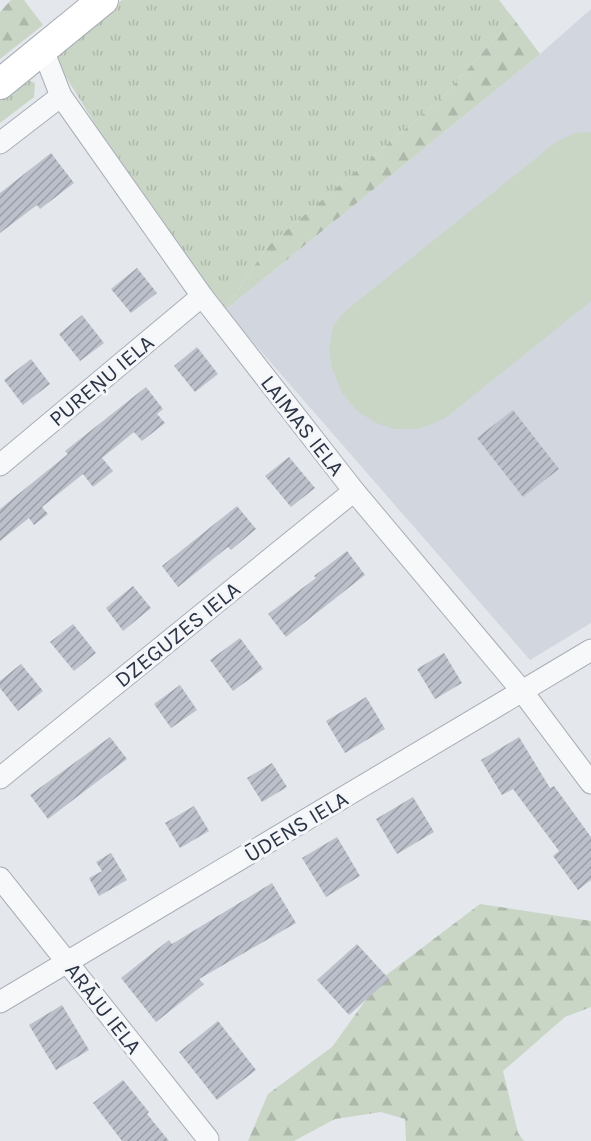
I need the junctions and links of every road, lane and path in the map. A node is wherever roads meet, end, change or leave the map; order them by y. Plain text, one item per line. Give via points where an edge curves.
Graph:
1 (103, 0) edge
2 (42, 50) junction
3 (0, 84) edge
4 (61, 96) junction
5 (0, 143) edge
6 (202, 296) junction
7 (0, 465) edge
8 (354, 491) junction
9 (591, 650) edge
10 (522, 691) junction
11 (0, 778) edge
12 (591, 783) edge
13 (0, 878) edge
14 (68, 963) junction
15 (0, 1002) edge
16 (208, 1139) dead end

1 - 2 main road
2 - 3 main road
2 - 4 street, LAIMAS IELA
4 - 5 street
4 - 6 street, LAIMAS IELA
6 - 7 street, PUREŅU IELA
6 - 8 street, LAIMAS IELA
8 - 10 street, LAIMAS IELA
8 - 11 street, DZEGUZES IELA
9 - 10 street, ŪDENS IELA
10 - 12 street, LAIMAS IELA
10 - 14 street, ŪDENS IELA
13 - 14 street, ARĀJU IELA
14 - 15 street, ŪDENS IELA
14 - 16 street, ARĀJU IELA

